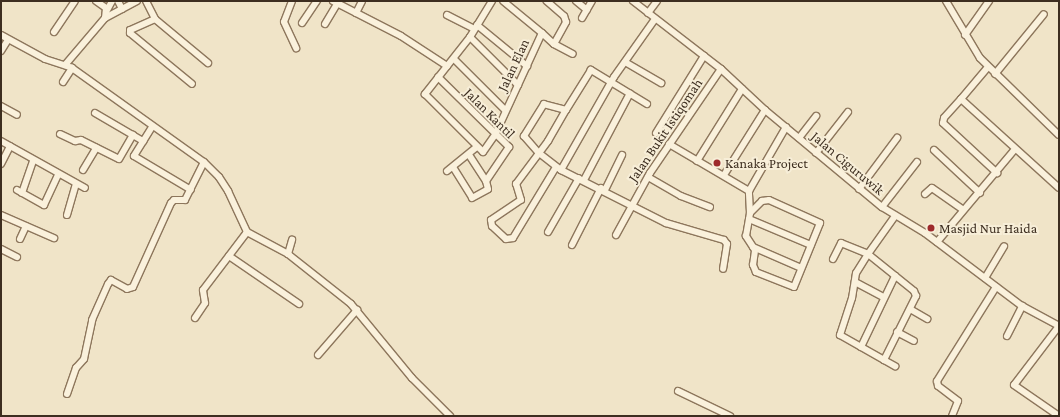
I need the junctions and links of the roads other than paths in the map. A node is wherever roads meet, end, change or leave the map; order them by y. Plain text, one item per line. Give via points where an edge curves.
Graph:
1 (75, 1) edge
2 (96, 1) edge
3 (112, 1) edge
4 (118, 1) edge
5 (137, 1) edge
6 (146, 1) edge
7 (292, 1) edge
8 (317, 1) edge
9 (362, 1) edge
10 (492, 1) edge
11 (503, 1) edge
12 (547, 1) edge
13 (576, 1) edge
14 (592, 1) edge
15 (634, 1) edge
16 (657, 1) edge
17 (946, 1) edge
18 (989, 1) edge
19 (335, 2) edge
20 (122, 9) junction
21 (587, 10) junction
22 (648, 13) junction
23 (356, 14) junction
24 (447, 14) dead end
25 (1044, 14) dead end
26 (106, 15) junction
27 (582, 18) dead end
28 (155, 19) junction
29 (656, 20) junction
30 (302, 22) dead end
31 (326, 24) dead end
32 (475, 27) junction
33 (54, 32) dead end
34 (542, 33) junction
35 (1, 35) edge
36 (965, 35) junction
37 (470, 37) junction
38 (8, 40) junction
39 (554, 44) junction
40 (296, 48) dead end
41 (1, 51) edge
42 (574, 54) dead end
43 (704, 56) junction
44 (454, 59) junction
45 (625, 62) junction
46 (208, 63) dead end
47 (68, 66) junction
48 (448, 66) junction
49 (527, 66) junction
50 (988, 67) junction
51 (721, 69) junction
52 (995, 74) junction
53 (438, 77) junction
54 (63, 82) dead end
55 (610, 83) junction
56 (661, 83) dead end
57 (192, 84) dead end
58 (518, 85) junction
59 (742, 89) junction
60 (630, 93) junction
61 (961, 99) junction
62 (647, 104) dead end
63 (1, 106) edge
64 (505, 110) junction
65 (566, 110) junction
66 (765, 110) junction
67 (848, 112) dead end
68 (95, 113) dead end
69 (17, 115) dead end
70 (816, 116) dead end
71 (152, 127) junction
72 (786, 127) junction
73 (656, 133) dead end
74 (60, 134) dead end
75 (1059, 134) edge
76 (133, 135) junction
77 (495, 135) junction
78 (800, 138) junction
79 (897, 138) dead end
80 (1, 141) edge
81 (143, 141) junction
82 (669, 144) junction
83 (10, 146) junction
84 (96, 148) junction
85 (1015, 149) junction
86 (480, 150) junction
87 (934, 150) dead end
88 (539, 153) junction
89 (816, 154) junction
90 (469, 155) junction
91 (622, 155) dead end
92 (33, 161) junction
93 (697, 161) junction
94 (204, 162) junction
95 (917, 162) dead end
96 (1, 164) edge
97 (559, 168) junction
98 (83, 170) dead end
99 (997, 173) junction
100 (58, 175) junction
101 (724, 175) junction
102 (648, 177) junction
103 (581, 179) junction
104 (486, 181) junction
105 (76, 184) junction
106 (86, 188) dead end
107 (1059, 188) edge
108 (603, 189) junction
109 (858, 189) junction
110 (191, 190) junction
111 (749, 191) junction
112 (980, 192) junction
113 (925, 194) dead end
114 (630, 204) junction
115 (710, 207) dead end
116 (882, 207) junction
117 (963, 210) junction
118 (67, 215) dead end
119 (1, 216) edge
120 (750, 216) junction
121 (895, 216) junction
122 (26, 226) junction
123 (247, 232) junction
124 (548, 232) dead end
125 (616, 235) dead end
126 (54, 238) dead end
127 (20, 239) dead end
128 (292, 240) dead end
129 (938, 242) junction
130 (572, 245) dead end
131 (811, 245) junction
132 (1004, 246) dead end
133 (753, 247) junction
134 (1, 249) edge
135 (288, 254) junction
136 (868, 254) junction
137 (229, 256) junction
138 (17, 257) dead end
139 (833, 259) dead end
140 (801, 268) junction
141 (723, 269) dead end
142 (895, 276) junction
143 (985, 278) junction
144 (855, 282) junction
145 (996, 287) junction
146 (883, 297) junction
147 (299, 304) dead end
148 (1022, 306) junction
149 (910, 309) junction
150 (357, 310) junction
151 (195, 318) dead end
152 (927, 319) dead end
153 (1059, 326) edge
154 (897, 332) junction
155 (1007, 336) dead end
156 (914, 341) dead end
157 (861, 347) junction
158 (318, 355) dead end
159 (884, 360) junction
160 (895, 366) dead end
161 (678, 391) dead end
162 (67, 394) dead end
163 (450, 416) edge
164 (730, 416) edge
165 (952, 416) edge
166 (1059, 416) edge

1 - 33 street
2 - 26 street via 104,7
3 - 26 street
4 - 20 street
5 - 20 street
6 - 28 street
7 - 40 street via 284,22
8 - 30 street
9 - 23 street
10 - 32 street
11 - 34 street, Jalan Elan
12 - 39 street via 566,19 564,28
13 - 21 street
14 - 21 street
15 - 22 street, Jalan Ciguruwik
16 - 22 street
17 - 36 street
18 - 36 street
19 - 23 street
19 - 31 street
20 - 26 street
21 - 27 street
22 - 29 street, Jalan Ciguruwik
23 - 48 street via 401,36
24 - 32 street
25 - 52 street
26 - 47 street
28 - 46 street
28 - 57 street via 130,30 130,33
29 - 43 street, Jalan Ciguruwik
29 - 45 street
32 - 37 street
32 - 49 street
34 - 39 street
34 - 49 street, Jalan Elan
35 - 38 street
36 - 50 street
37 - 44 street
37 - 58 street
38 - 41 street
38 - 47 street via 44,59
39 - 42 street
43 - 51 street, Jalan Ciguruwik
43 - 73 street
44 - 48 street
44 - 64 street
45 - 55 street
45 - 56 street
47 - 54 street
47 - 71 street
48 - 53 street
49 - 58 street, Jalan Elan
50 - 52 street
50 - 61 street
51 - 59 street, Jalan Ciguruwik
51 - 82 street, Jalan Bukit Istiqomah
52 - 75 street
53 - 77 street, Jalan Kantil
53 - 86 street via 425,94
55 - 60 street
55 - 65 street via 590,70
55 - 97 street
58 - 64 street, Jalan Elan
59 - 66 street, Jalan Ciguruwik
59 - 93 street
60 - 62 street
60 - 103 street
61 - 85 street
61 - 99 street via 944,118 943,123
63 - 69 street
64 - 77 street, Jalan Elan
65 - 88 street
65 - 88 street via 544,104 524,133 526,140
66 - 72 street, Jalan Ciguruwik
66 - 101 street
67 - 89 street
68 - 76 street
70 - 78 street
71 - 81 street
71 - 94 street
72 - 78 street, Jalan Ciguruwik
72 - 111 street
74 - 84 street via 75,141 81,140
76 - 81 street
76 - 84 street via 119,159
77 - 86 street, Jalan Elan
77 - 104 street, Jalan Kantil via 508,146 509,151
78 - 89 street, Jalan Ciguruwik
79 - 109 street
80 - 83 street
81 - 110 street via 134,156
82 - 93 street
82 - 102 street, Jalan Bukit Istiqomah
83 - 92 street
83 - 96 street
84 - 98 street
85 - 99 street
85 - 107 street
86 - 90 street, Jalan Elan
87 - 112 street
88 - 97 street
88 - 97 street via 516,184 521,200 491,220 492,226 510,240
89 - 109 street, Jalan Ciguruwik
90 - 104 street
90 - 104 street, Jalan Elan via 450,169 472,198 488,189
91 - 108 street
92 - 100 street
92 - 100 street via 19,191 44,205
93 - 101 street
94 - 110 street
94 - 123 street via 228,191
95 - 116 street
97 - 103 street
99 - 112 street
100 - 105 street
101 - 111 street
102 - 114 street, Jalan Bukit Istiqomah
102 - 115 street via 681,196
103 - 108 street
103 - 124 street
105 - 106 street
105 - 118 street
108 - 114 street
108 - 130 street
109 - 116 street, Jalan Ciguruwik
110 - 162 street via 185,200 174,200 171,203 133,287 127,289 111,280 108,284 92,320 84,359 76,368
111 - 120 street
112 - 117 street
113 - 117 street via 932,188
114 - 125 street, Jalan Bukit Istiqomah
114 - 141 street via 666,223 724,240 727,244
116 - 121 street, Jalan Ciguruwik
117 - 129 street
119 - 122 street
120 - 131 street
120 - 131 street via 762,201 769,200 819,222 821,225
120 - 133 street via 746,239
121 - 129 street, Jalan Ciguruwik
121 - 136 street
122 - 126 street
122 - 127 street
123 - 135 street
123 - 137 street
128 - 135 street
129 - 143 street, Jalan Ciguruwik
131 - 140 street
132 - 143 street
133 - 140 street
133 - 140 street via 753,267 759,274 793,287
134 - 138 street
135 - 150 street via 331,286
136 - 139 street via 841,243
136 - 142 street
136 - 144 street via 856,273
137 - 147 street
137 - 151 street via 203,290 205,304
142 - 146 street
142 - 149 street via 916,294
143 - 145 street, Jalan Ciguruwik
144 - 146 street
144 - 157 street via 840,333 841,337
145 - 148 street, Jalan Ciguruwik
145 - 165 street via 937,380 938,386 958,402
146 - 157 street
148 - 153 street, Jalan Ciguruwik
148 - 155 street
149 - 152 street
149 - 154 street
150 - 158 street
150 - 163 street via 412,378
153 - 166 street via 1014,385
154 - 156 street
154 - 159 street
157 - 159 street
159 - 160 street
161 - 164 street

